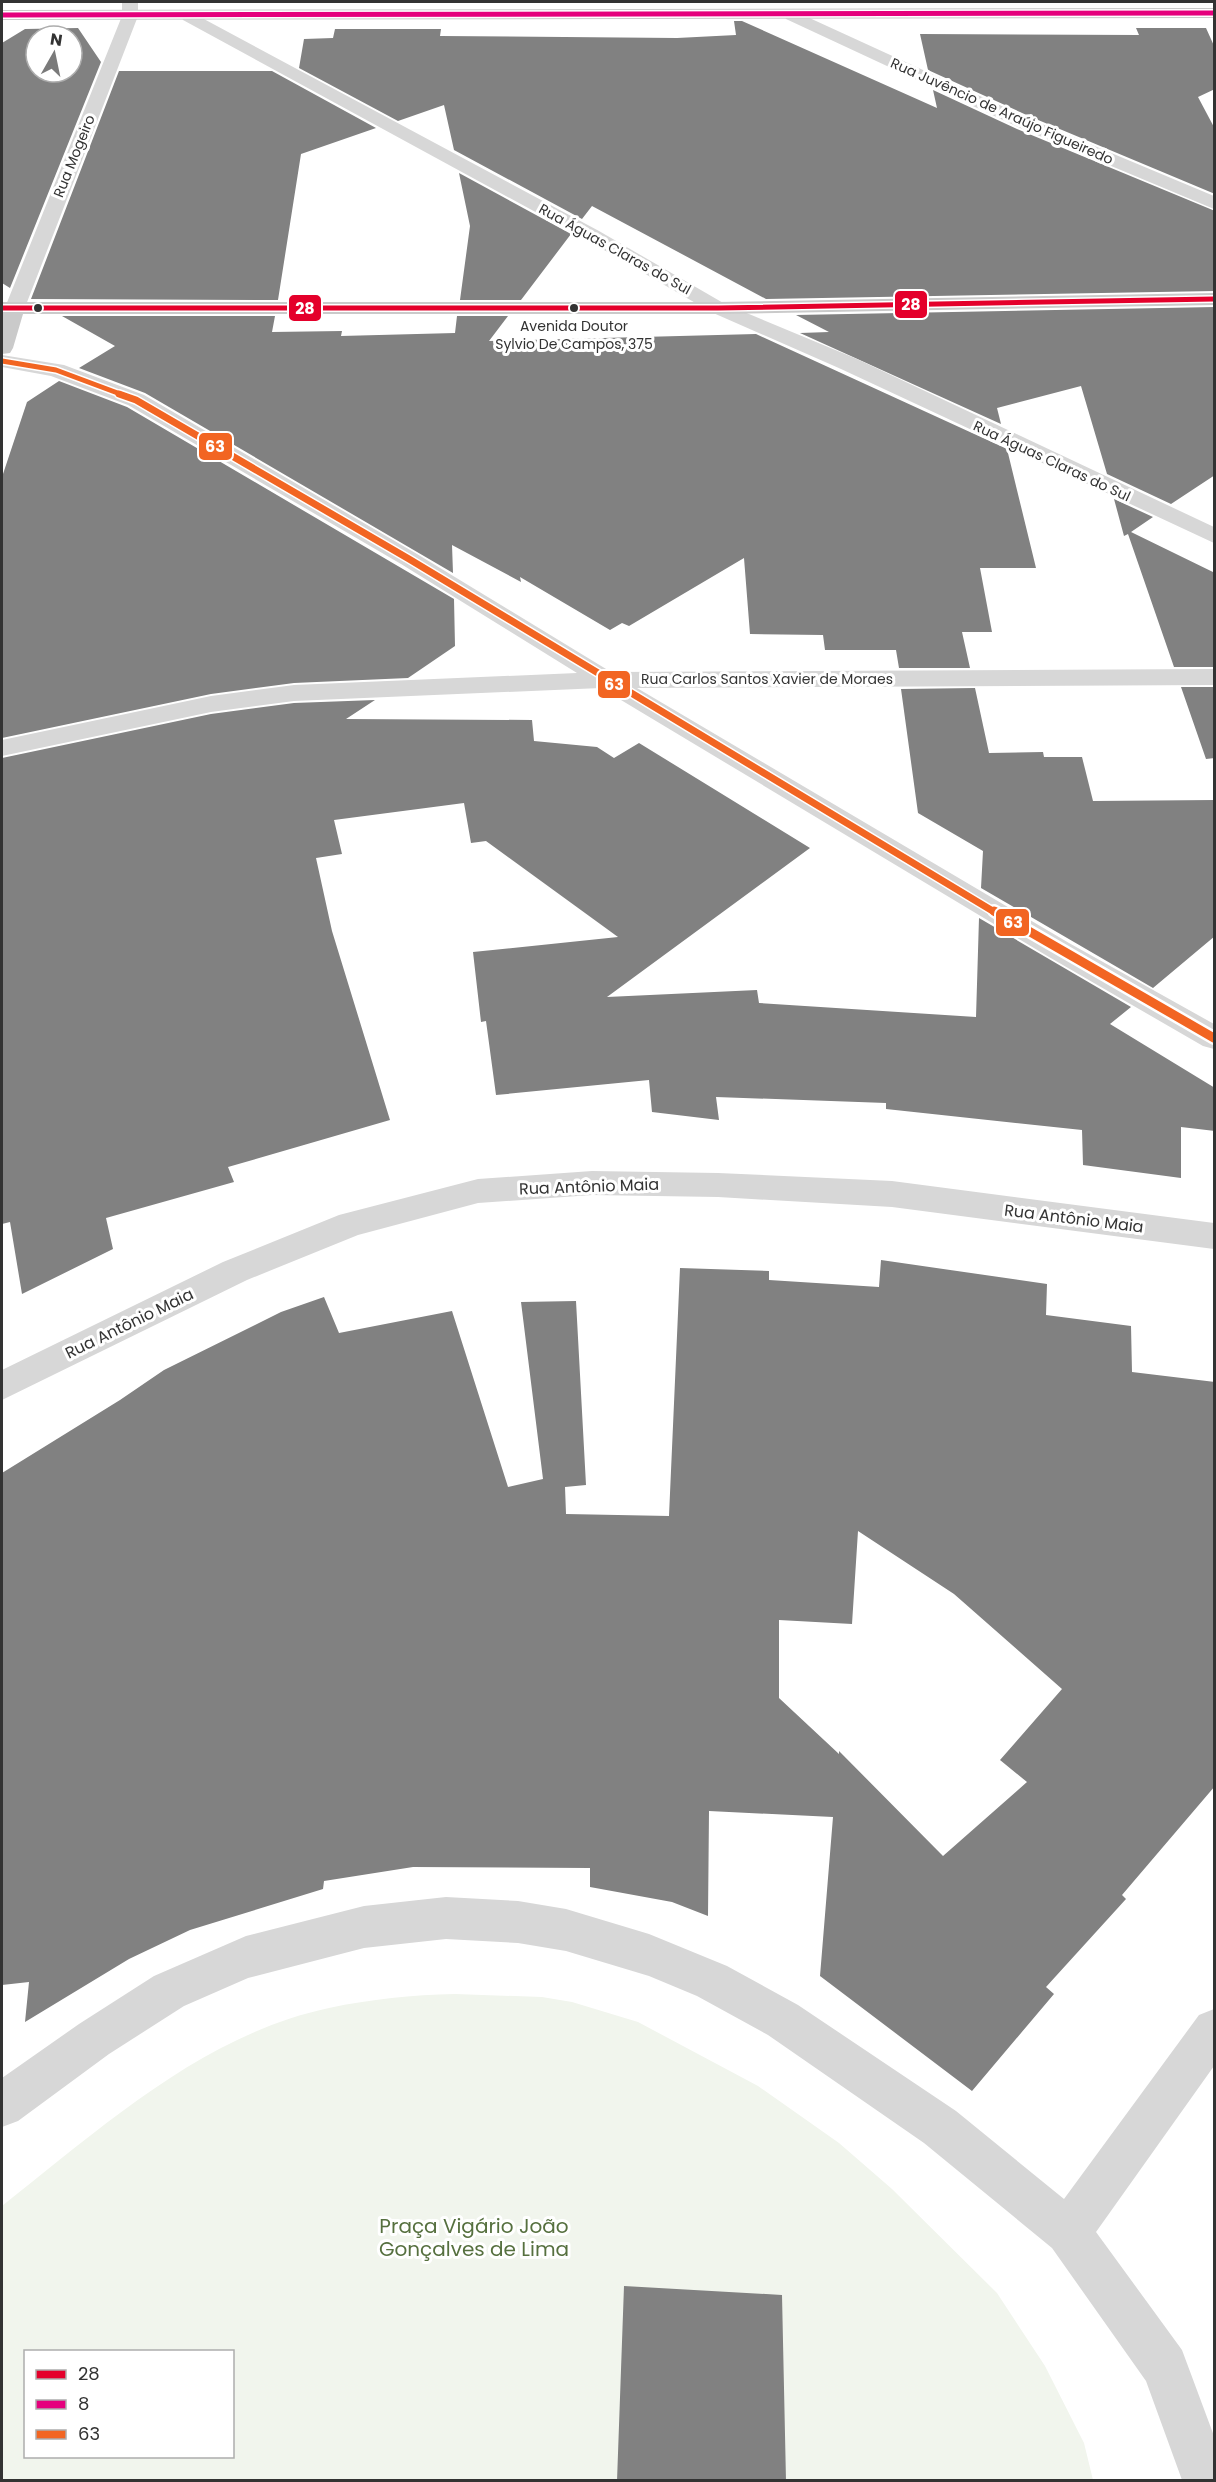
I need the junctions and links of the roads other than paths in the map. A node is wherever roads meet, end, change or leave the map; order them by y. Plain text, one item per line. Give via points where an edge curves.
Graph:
1 (130, 9) edge
2 (1215, 13) edge
3 (2, 15) edge
4 (792, 15) junction
5 (189, 16) junction
6 (1215, 203) edge
7 (1215, 299) edge
8 (718, 308) junction
9 (8, 309) edge
10 (2, 348) edge
11 (2, 361) edge
12 (1215, 536) edge
13 (1215, 677) edge
14 (606, 680) junction
15 (2, 748) edge
16 (1215, 1038) edge
17 (1215, 1236) edge
18 (2, 1386) edge
19 (1215, 2030) edge
20 (2, 2105) edge
21 (1068, 2232) junction
22 (1206, 2481) edge

1 - 3 main road
1 - 5 main road
1 - 9 street, Rua Mogeiro
2 - 4 main road
4 - 5 main road
4 - 6 street, Rua Juvêncio de Araújo Figueiredo via 1024,123
5 - 8 street, Rua Águas Claras do Sul via 592,235
7 - 8 main road
8 - 9 main road
8 - 12 street, Rua Águas Claras do Sul via 849,364
9 - 10 main road
11 - 14 street via 56,370 136,400 409,559
13 - 14 street, Rua Carlos Santos Xavier de Moraes
14 - 15 street, Rua Carlos Santos Xavier de Moraes via 294,693 211,704
14 - 16 street via 1059,950
17 - 18 street, Rua Antônio Maia via 881,1193 592,1183 478,1191 351,1224 235,1271
19 - 21 street
20 - 21 street via 169,1991 246,1957 364,1927 446,1918 518,1922 566,1930 649,1955 712,1981 783,2020 940,2127
21 - 22 street via 1165,2367

